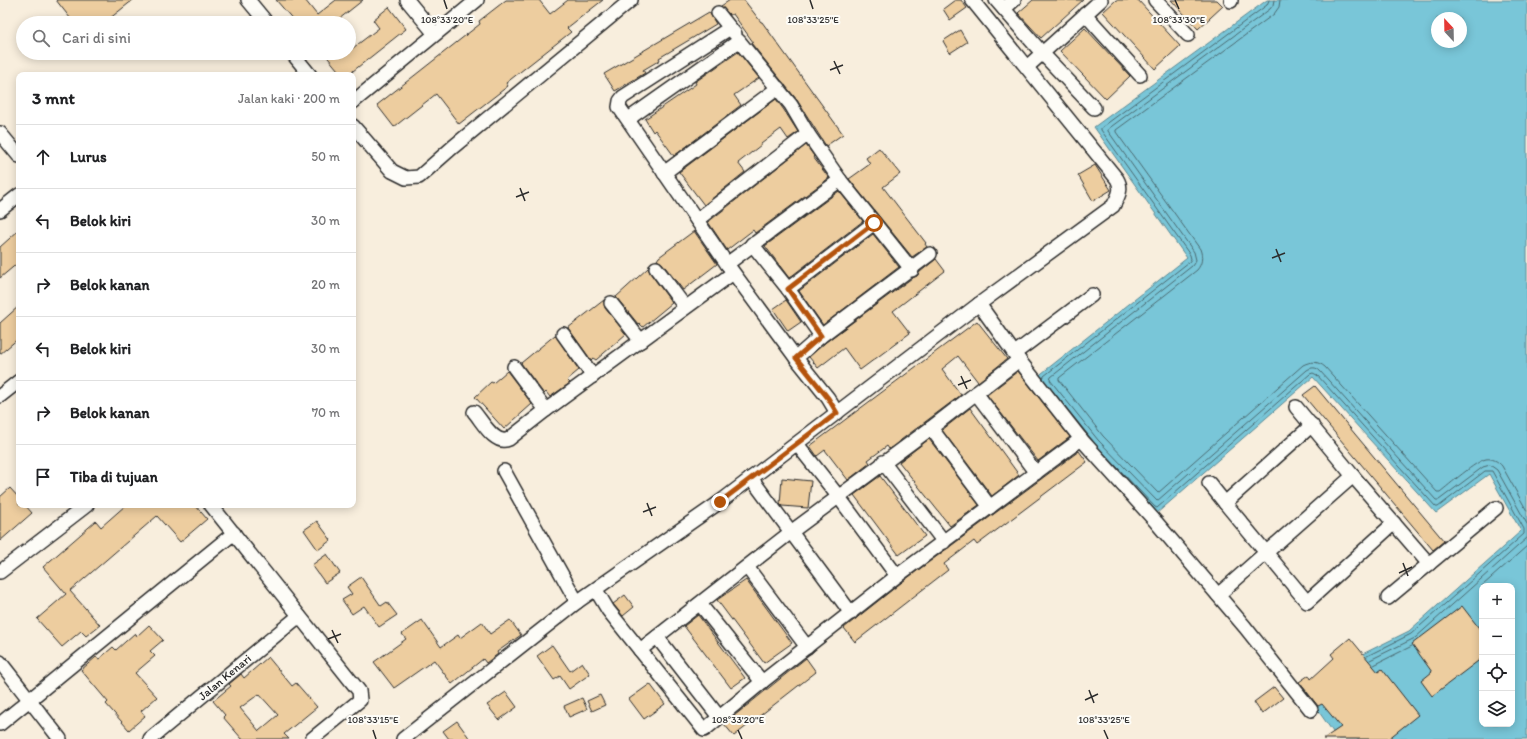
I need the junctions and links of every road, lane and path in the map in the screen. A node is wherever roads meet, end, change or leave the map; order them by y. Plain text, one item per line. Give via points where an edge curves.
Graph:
1 (248, 0) edge
2 (407, 0) edge
3 (477, 0) edge
4 (631, 0) edge
5 (972, 0) edge
6 (1014, 0) edge
7 (1101, 0) edge
8 (1155, 0) edge
9 (1000, 4) edge
10 (718, 13) dead end
11 (1085, 14) junction
12 (261, 16) edge
13 (730, 28) junction
14 (435, 34) junction
15 (1188, 35) dead end
16 (739, 40) junction
17 (1042, 53) junction
18 (298, 60) edge
19 (1027, 67) junction
20 (308, 72) edge
21 (1140, 75) dead end
22 (778, 88) junction
23 (356, 100) edge
24 (1094, 108) dead end
25 (629, 120) junction
26 (356, 129) edge
27 (0, 133) edge
28 (808, 134) junction
29 (16, 152) edge
30 (664, 173) junction
31 (840, 180) junction
32 (16, 197) edge
33 (0, 210) edge
34 (697, 220) junction
35 (874, 223) junction
36 (752, 244) junction
37 (930, 254) dead end
38 (656, 268) dead end
39 (730, 269) junction
40 (912, 270) junction
41 (788, 289) junction
42 (1092, 295) dead end
43 (611, 303) dead end
44 (979, 304) junction
45 (685, 308) junction
46 (563, 334) dead end
47 (821, 336) junction
48 (641, 341) junction
49 (1017, 356) junction
50 (796, 358) junction
51 (514, 367) dead end
52 (593, 376) junction
53 (16, 383) edge
54 (976, 393) junction
55 (0, 396) edge
56 (1296, 407) dead end
57 (546, 410) junction
58 (474, 412) dead end
59 (837, 413) junction
60 (1312, 425) junction
61 (931, 428) junction
62 (1081, 439) junction
63 (797, 444) junction
64 (883, 462) junction
65 (504, 471) dead end
66 (1036, 472) junction
67 (1353, 476) junction
68 (751, 478) junction
69 (1209, 483) dead end
70 (838, 496) junction
71 (1225, 502) junction
72 (990, 507) junction
73 (83, 508) edge
74 (213, 508) edge
75 (1496, 508) dead end
76 (1394, 523) junction
77 (791, 532) junction
78 (234, 533) junction
79 (944, 542) junction
80 (1266, 552) junction
81 (1429, 564) junction
82 (746, 568) junction
83 (0, 572) edge
84 (897, 576) junction
85 (596, 590) junction
86 (1218, 596) junction
87 (1388, 598) dead end
88 (577, 602) junction
89 (700, 604) junction
90 (851, 612) junction
91 (299, 616) junction
92 (658, 637) junction
93 (807, 647) junction
94 (640, 650) junction
95 (0, 662) edge
96 (762, 682) junction
97 (29, 700) junction
98 (1311, 710) dead end
99 (720, 717) junction
100 (0, 724) edge
101 (60, 739) edge
102 (150, 739) edge
103 (312, 739) edge
104 (403, 739) edge

1 - 12 street
2 - 14 street
3 - 14 street
4 - 26 street via 420,177 406,178 392,171
5 - 19 street
6 - 9 street
7 - 11 street
8 - 15 street
9 - 17 street
10 - 13 street
11 - 17 street
11 - 21 street
13 - 16 street
13 - 25 street via 623,97 619,107
14 - 23 street
16 - 22 street
16 - 25 street
17 - 19 street
17 - 24 street
18 - 20 street
19 - 44 street via 1117,179 1121,188 1120,193 1113,206
22 - 28 street
22 - 30 street
25 - 30 street
27 - 29 street
28 - 31 street
28 - 34 street
30 - 34 street
31 - 35 street
31 - 36 street
32 - 33 street
34 - 39 street
35 - 40 street
35 - 41 street
36 - 39 street
36 - 41 street
37 - 40 street
38 - 45 street
39 - 45 street
39 - 50 street
40 - 47 street
41 - 47 street
42 - 49 street
43 - 48 street
44 - 49 street
44 - 59 street
45 - 48 street
46 - 52 street
47 - 50 street
48 - 52 street
49 - 54 street
49 - 62 street
50 - 59 street
51 - 57 street
52 - 57 street
53 - 55 street
54 - 61 street
54 - 66 street
56 - 60 street
57 - 58 street via 505,441 497,439
59 - 63 street
60 - 67 street
60 - 71 street
61 - 64 street
61 - 72 street
62 - 66 street
62 - 86 street
63 - 68 street
63 - 70 street
64 - 70 street
64 - 79 street
65 - 88 street
66 - 72 street
67 - 76 street
67 - 80 street
68 - 77 street
68 - 85 street
69 - 71 street
70 - 77 street
70 - 84 street
71 - 80 street
72 - 79 street
73 - 83 street
74 - 78 street
75 - 81 street
76 - 80 street via 1307,602
76 - 81 street
77 - 82 street
77 - 90 street
78 - 91 street
78 - 97 street
79 - 84 street
80 - 86 street
81 - 87 street
82 - 89 street
82 - 93 street
84 - 90 street
85 - 88 street
85 - 94 street via 608,610
86 - 98 street
88 - 104 street
89 - 92 street
89 - 96 street
90 - 93 street
91 - 102 street, Jalan Kenari
91 - 103 street via 356,686 361,697
92 - 94 street
92 - 99 street
93 - 96 street
94 - 99 street via 704,730
95 - 97 street
96 - 99 street
97 - 100 street
97 - 101 street

